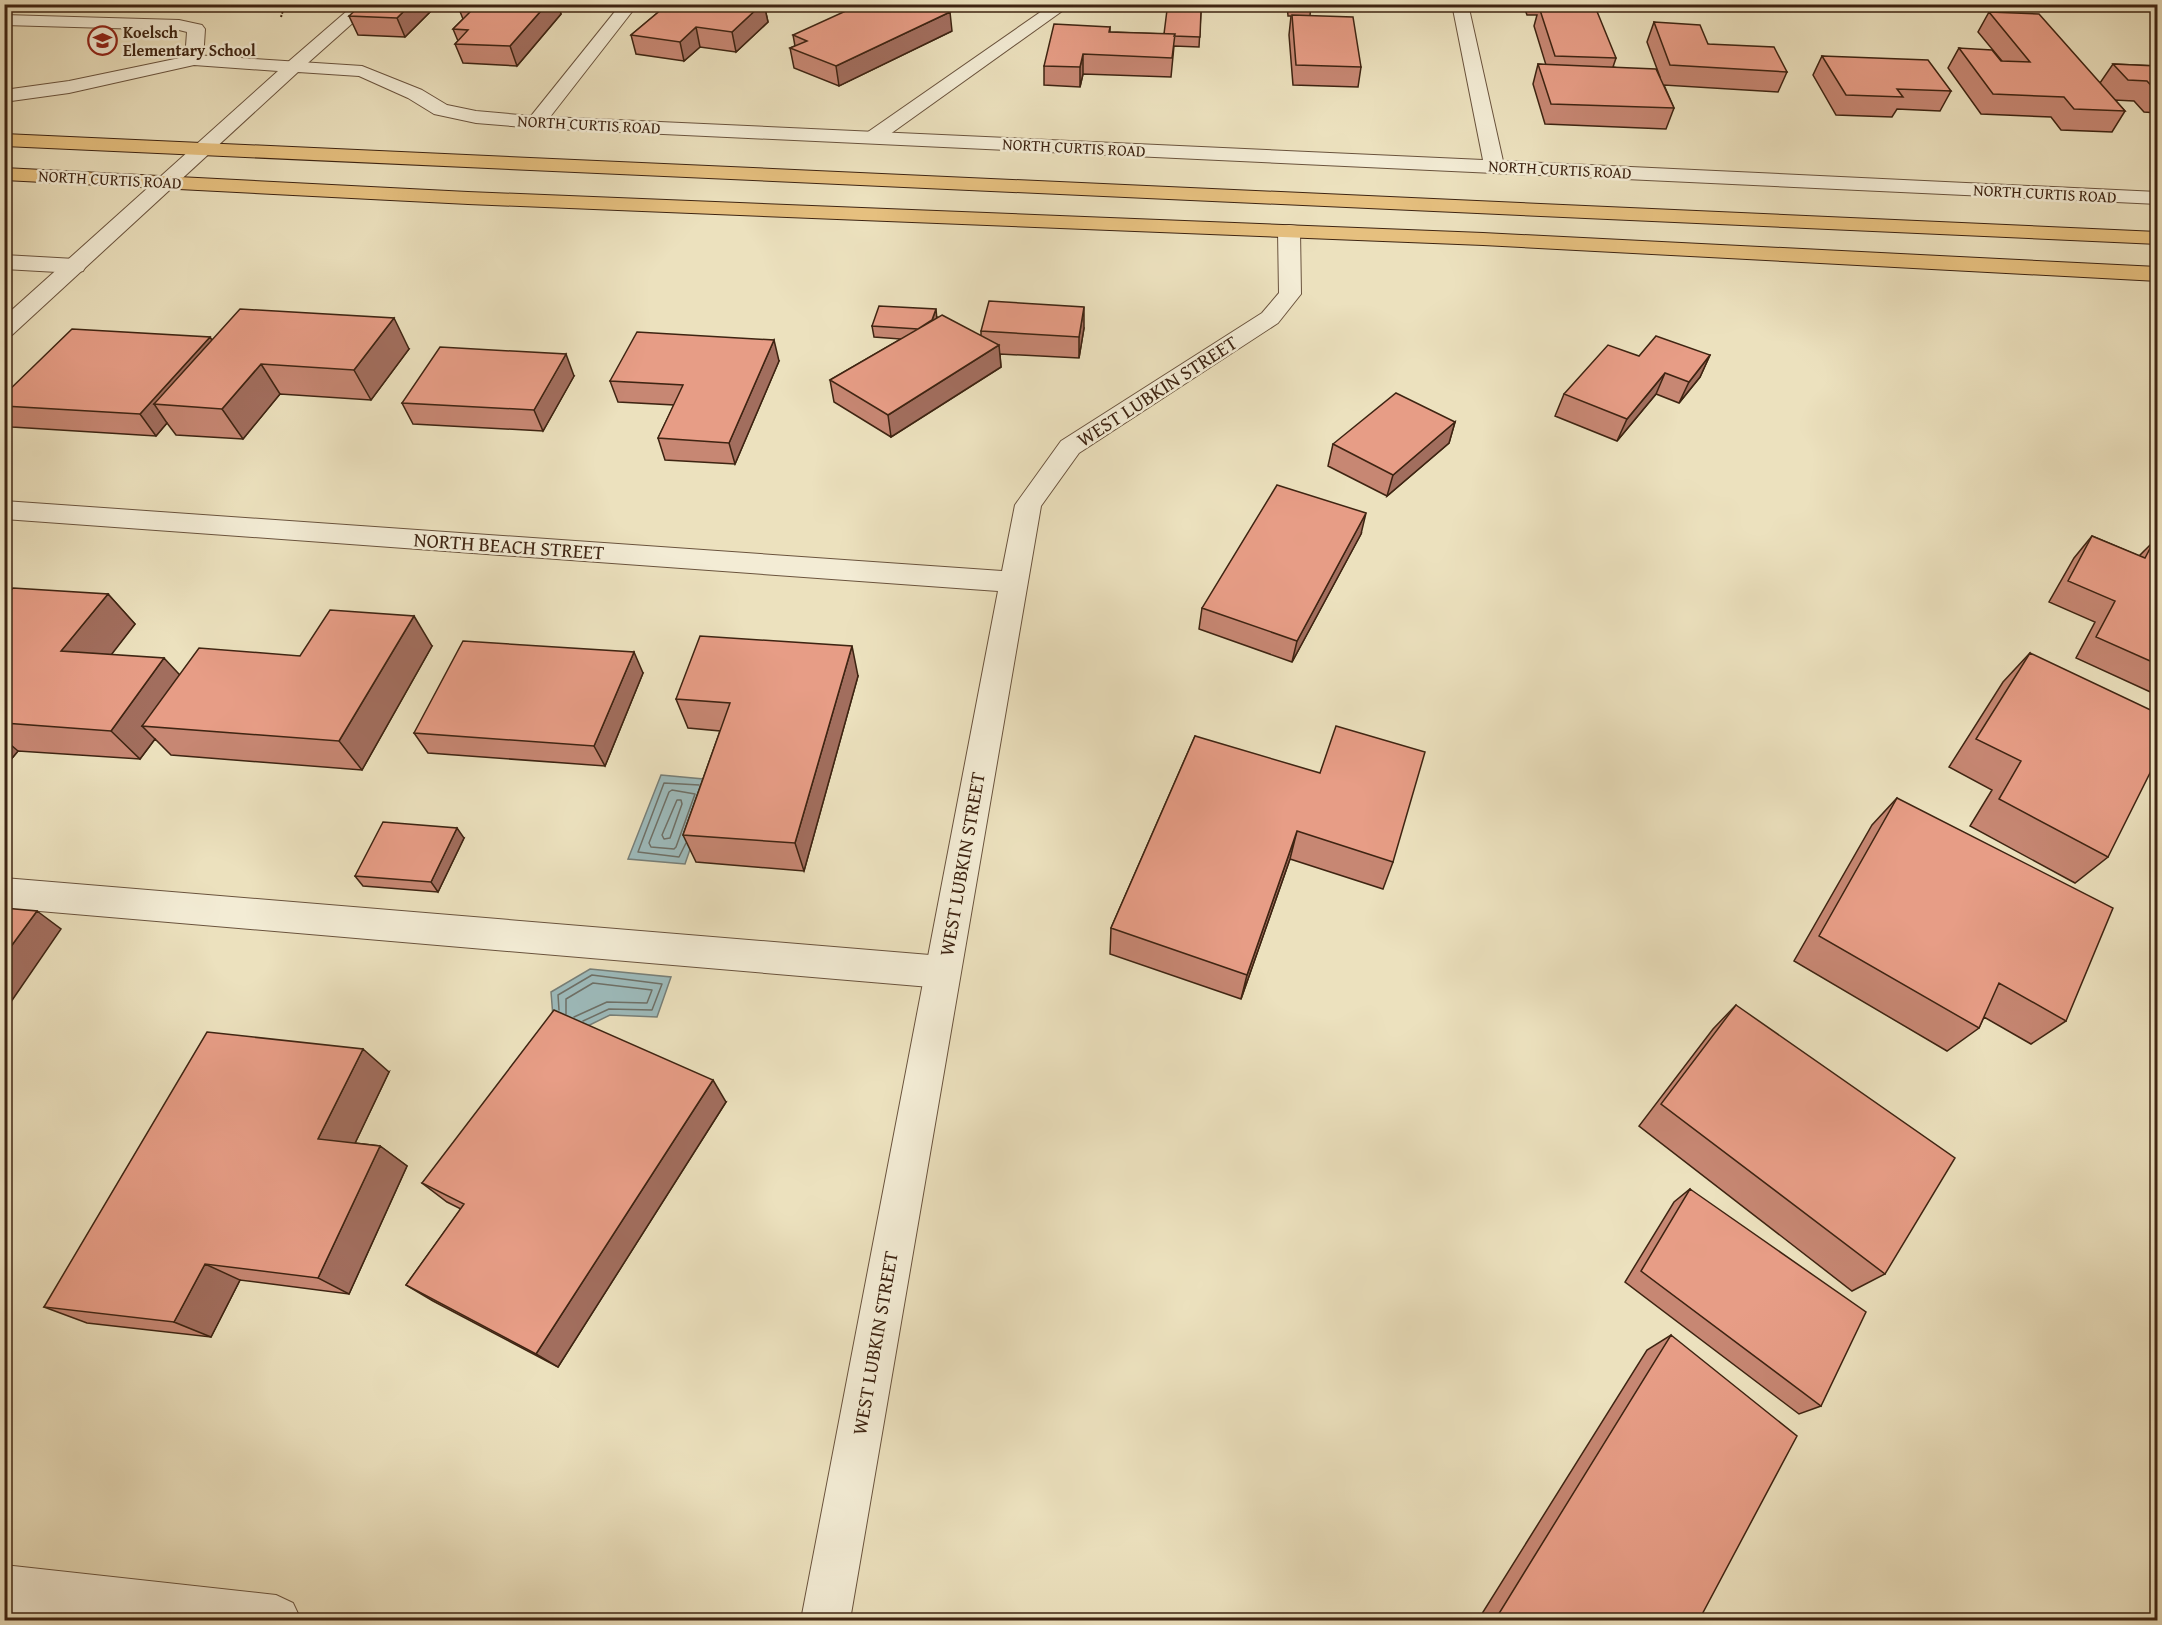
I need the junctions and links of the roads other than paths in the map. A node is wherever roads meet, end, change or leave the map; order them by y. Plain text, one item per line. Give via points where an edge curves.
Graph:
1 (366, 4) edge
2 (630, 4) edge
3 (1064, 4) edge
4 (1460, 4) edge
5 (4, 20) edge
6 (194, 60) junction
7 (294, 66) junction
8 (4, 96) edge
9 (536, 122) junction
10 (872, 138) junction
11 (4, 140) edge
12 (203, 149) junction
13 (1494, 166) junction
14 (4, 174) edge
15 (167, 182) junction
16 (2157, 198) edge
17 (1289, 231) junction
18 (2157, 238) edge
19 (4, 262) edge
20 (75, 266) junction
21 (2157, 274) edge
22 (4, 330) edge
23 (4, 510) edge
24 (1014, 582) junction
25 (4, 893) edge
26 (942, 972) junction
27 (4, 1589) edge
28 (276, 1620) edge
29 (825, 1620) edge

1 - 7 street
2 - 9 street
3 - 10 street
4 - 13 street
5 - 6 street via 188,27 196,29
6 - 7 street, NORTH CURTIS ROAD
6 - 8 street, NORTH CURTIS ROAD via 69,87
7 - 9 street, NORTH CURTIS ROAD via 362,71 441,110
7 - 12 street
9 - 10 street, NORTH CURTIS ROAD
10 - 13 street, NORTH CURTIS ROAD
11 - 12 main road, NORTH CURTIS ROAD
12 - 15 street
12 - 18 main road, NORTH CURTIS ROAD
13 - 16 street, NORTH CURTIS ROAD
14 - 15 main road, NORTH CURTIS ROAD
15 - 17 main road, NORTH CURTIS ROAD
15 - 20 street
17 - 21 main road, NORTH CURTIS ROAD
17 - 24 street, WEST LUBKIN STREET via 1290,294 1270,318 1070,447 1028,506
19 - 20 street
20 - 22 street
23 - 24 street, NORTH BEACH STREET
24 - 26 street, WEST LUBKIN STREET
25 - 26 street
26 - 29 street, WEST LUBKIN STREET
27 - 28 street

